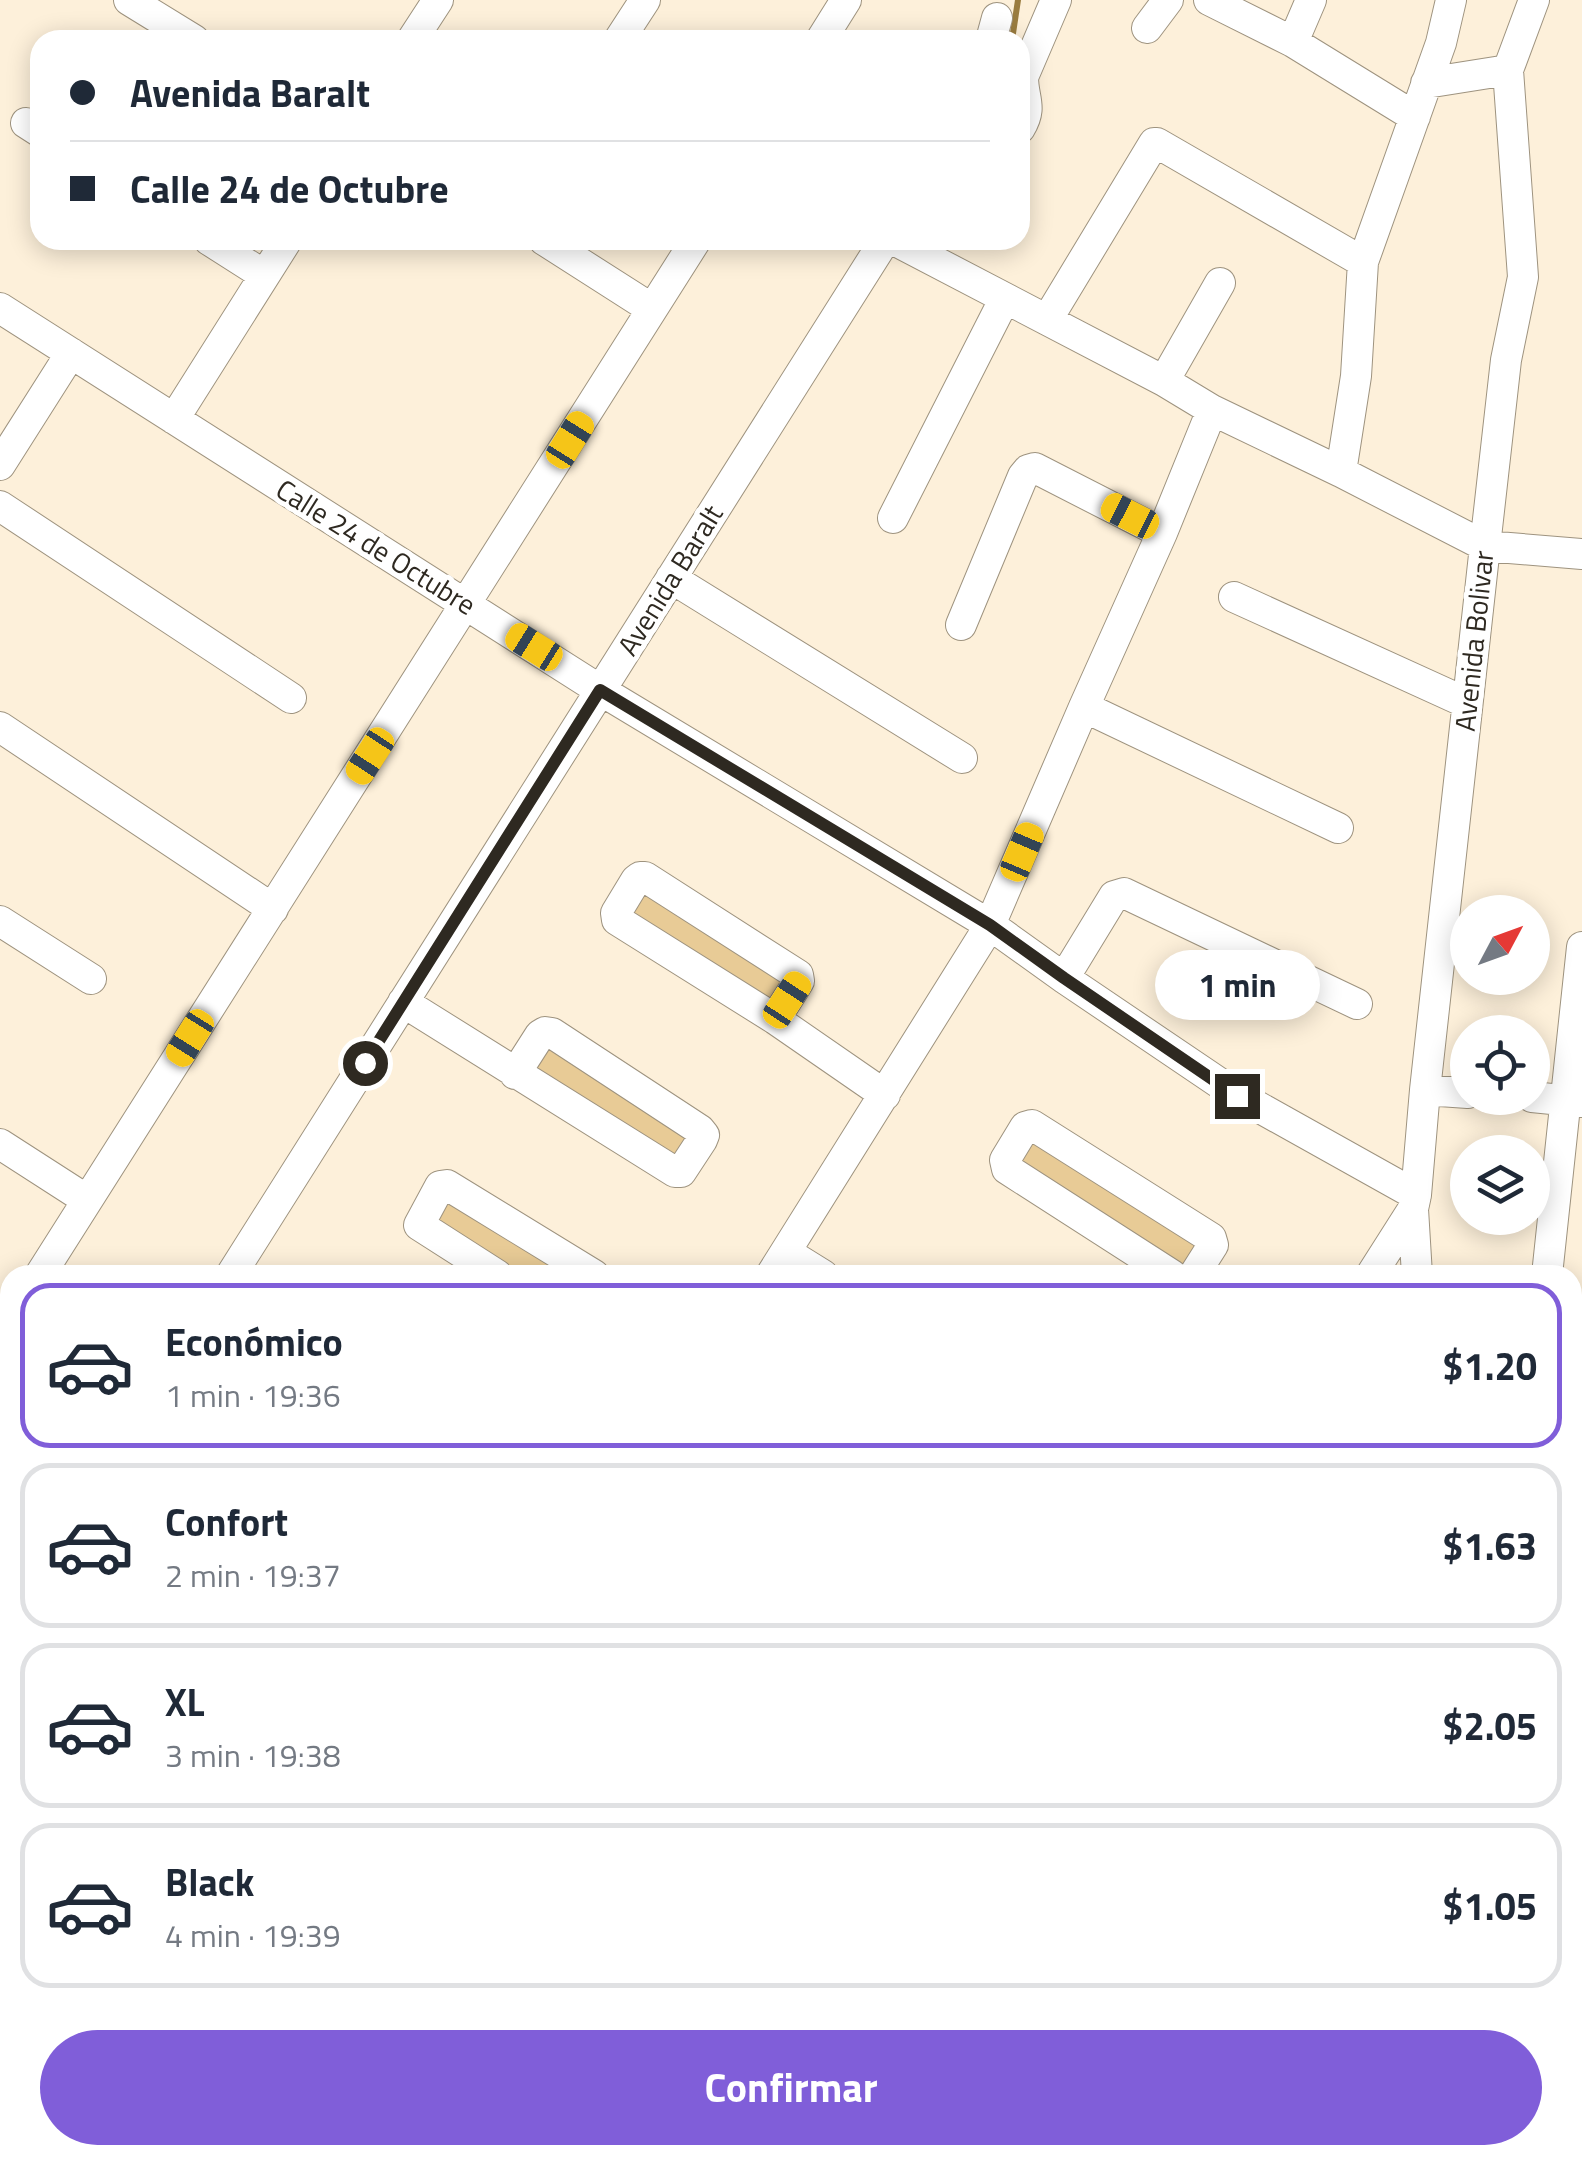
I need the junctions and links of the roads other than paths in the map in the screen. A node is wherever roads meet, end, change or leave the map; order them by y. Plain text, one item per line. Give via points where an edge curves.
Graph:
1 (129, 0) edge
2 (438, 0) edge
3 (645, 0) edge
4 (846, 0) edge
5 (1056, 0) edge
6 (1168, 0) edge
7 (1209, 0) edge
8 (1311, 0) edge
9 (1451, 0) edge
10 (1534, 0) edge
11 (1147, 28) dead end
12 (178, 30) edge
13 (418, 30) edge
14 (626, 30) edge
15 (828, 30) edge
16 (1293, 42) junction
17 (1030, 61) edge
18 (1508, 70) junction
19 (1426, 83) junction
20 (1414, 117) junction
21 (224, 250) edge
22 (281, 250) edge
23 (560, 250) edge
24 (690, 250) edge
25 (879, 250) edge
26 (945, 252) edge
27 (1362, 262) junction
28 (264, 276) junction
29 (1220, 283) dead end
30 (1005, 298) junction
31 (0, 308) edge
32 (652, 309) junction
33 (1047, 320) junction
34 (70, 353) junction
35 (1164, 380) junction
36 (1212, 410) junction
37 (174, 419) junction
38 (0, 464) edge
39 (1341, 472) junction
40 (0, 506) edge
41 (893, 518) dead end
42 (1162, 532) junction
43 (1485, 546) junction
44 (1582, 554) edge
45 (671, 578) junction
46 (1234, 597) dead end
47 (467, 604) junction
48 (962, 624) dead end
49 (600, 690) junction
50 (292, 698) dead end
51 (1468, 704) junction
52 (1084, 707) junction
53 (0, 727) edge
54 (962, 758) dead end
55 (1338, 828) dead end
56 (273, 908) junction
57 (0, 921) edge
58 (990, 925) junction
59 (1582, 946) edge
60 (1064, 978) junction
61 (91, 979) dead end
62 (403, 1002) junction
63 (1357, 1004) dead end
64 (775, 1019) junction
65 (514, 1074) junction
66 (1425, 1090) junction
67 (1450, 1091) edge
68 (885, 1094) junction
69 (1574, 1101) edge
70 (0, 1144) edge
71 (87, 1200) junction
72 (1415, 1202) junction
73 (778, 1264) edge
74 (46, 1265) edge
75 (237, 1265) edge
76 (481, 1265) edge
77 (578, 1265) edge
78 (1156, 1265) edge
79 (1201, 1265) edge
80 (1376, 1265) edge
81 (1418, 1265) edge
82 (1549, 1265) edge

1 - 12 street
2 - 13 street
3 - 14 street
4 - 15 street
5 - 17 street
6 - 11 street
7 - 16 street
8 - 16 street
9 - 19 street
10 - 18 street, Avenida Bolivar
16 - 20 street
18 - 19 street
18 - 43 street, Avenida Bolivar via 1522,277
19 - 20 street
20 - 27 street
21 - 28 street
22 - 28 street
23 - 32 street
24 - 32 street
25 - 45 street, Avenida Baralt
26 - 30 street
27 - 33 street via 1154,143
27 - 39 street via 1356,376
28 - 37 street
29 - 35 street
30 - 33 street
30 - 41 street
31 - 34 street, Calle 24 de Octubre
32 - 47 street
33 - 35 street
34 - 37 street, Calle 24 de Octubre
34 - 38 street
35 - 36 street
36 - 39 street
36 - 42 street
37 - 47 street, Calle 24 de Octubre
39 - 43 street
40 - 50 street
42 - 48 street via 1028,470
42 - 52 street
43 - 44 street
43 - 51 street, Avenida Bolivar
45 - 49 street, Avenida Baralt
45 - 54 street
46 - 51 street
47 - 49 street, Calle 24 de Octubre
47 - 56 street
49 - 58 street, Calle 24 de Octubre
49 - 62 street, Avenida Baralt
51 - 66 street, Avenida Bolivar
52 - 55 street
52 - 58 street
53 - 56 street
56 - 71 street
57 - 61 street
58 - 60 street, Calle 24 de Octubre
58 - 68 street
59 - 69 street
60 - 63 street via 1114,896 1124,894
60 - 72 street, Calle 24 de Octubre via 1237,1096
62 - 65 street
62 - 75 street, Avenida Baralt
64 - 64 street via 616,920 640,876 798,975
64 - 68 street
65 - 65 street via 674,1172 681,1172 704,1135 552,1033 540,1035
66 - 67 street
66 - 72 street, Avenida Bolivar
68 - 73 street
69 - 82 street
70 - 71 street
71 - 74 street
72 - 80 street, Avenida Bolivar
72 - 81 street
76 - 77 street via 419,1225 440,1186
78 - 79 street via 1007,1169 1005,1160 1025,1127 1032,1125 1211,1238 1214,1245

